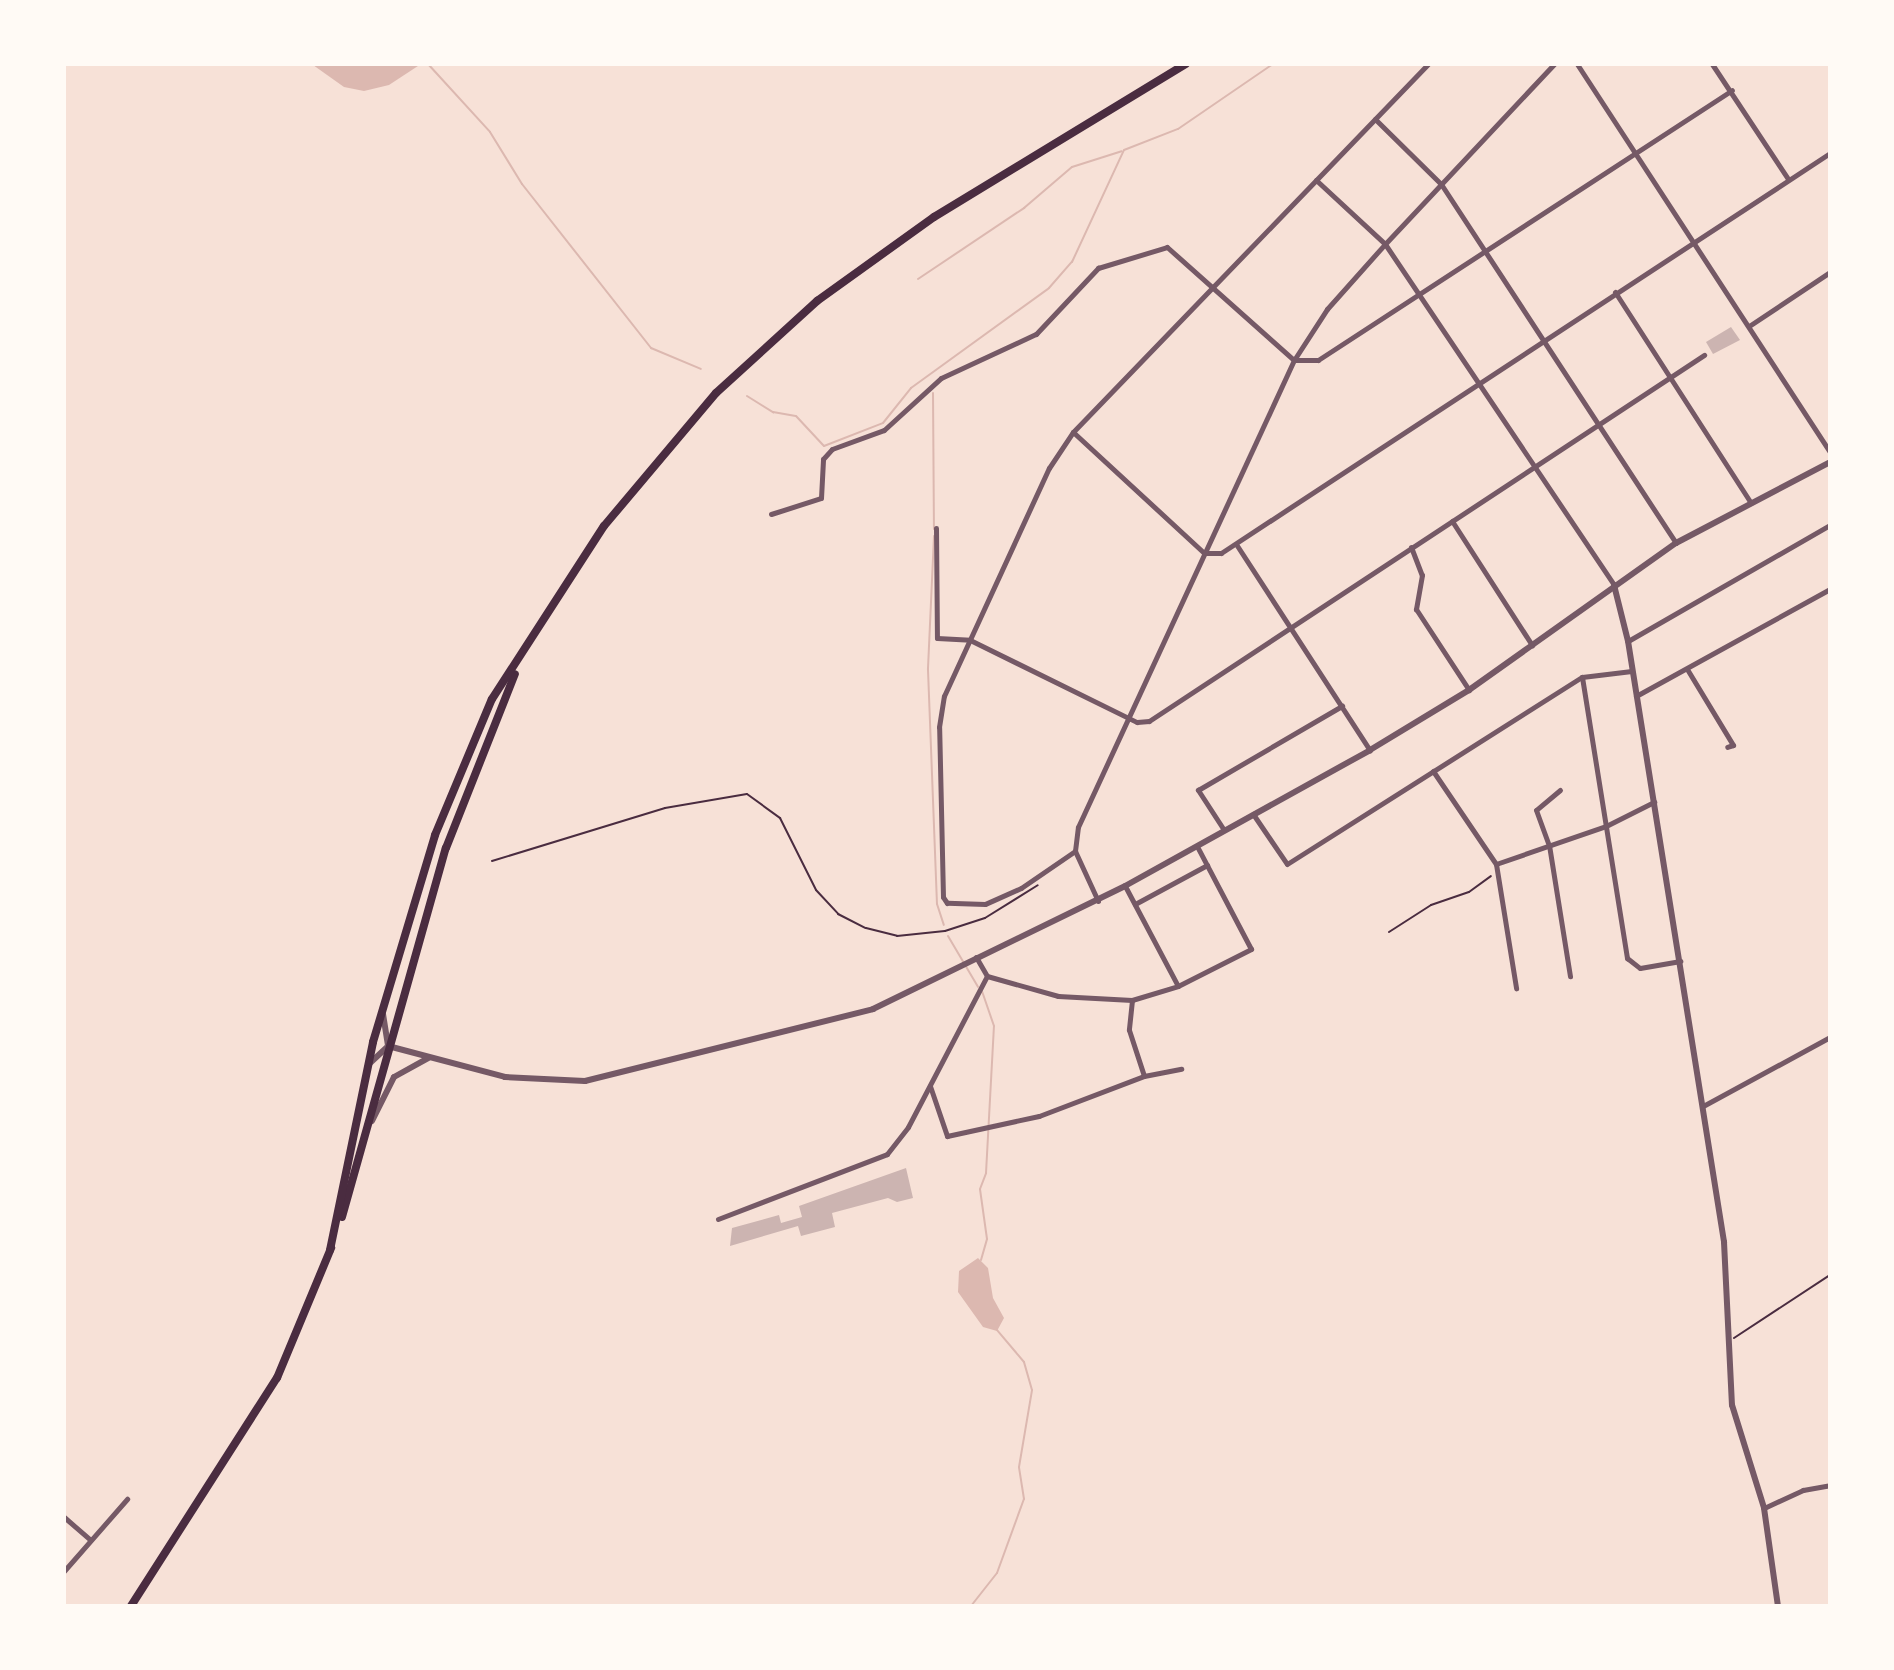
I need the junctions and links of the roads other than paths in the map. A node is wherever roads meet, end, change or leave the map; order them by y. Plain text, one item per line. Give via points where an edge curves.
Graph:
1 (1186, 64) edge
2 (1428, 64) edge
3 (1554, 64) edge
4 (1577, 64) edge
5 (1712, 64) edge
6 (1732, 90) junction
7 (1375, 119) junction
8 (1635, 152) junction
9 (1830, 153) edge
10 (1788, 179) junction
11 (1316, 180) junction
12 (1441, 184) junction
13 (1694, 241) junction
14 (1385, 244) junction
15 (1485, 249) junction
16 (1830, 272) edge
17 (1215, 285) junction
18 (1615, 292) junction
19 (1418, 294) junction
20 (1749, 326) junction
21 (1544, 339) junction
22 (1704, 355) dead end
23 (1294, 360) junction
24 (1670, 377) junction
25 (1478, 383) junction
26 (1599, 423) junction
27 (1073, 432) junction
28 (1830, 452) edge
29 (1830, 462) edge
30 (1534, 466) junction
31 (1751, 503) junction
32 (771, 514) dead end
33 (1452, 521) junction
34 (1830, 525) edge
35 (936, 528) dead end
36 (1676, 543) junction
37 (1236, 544) junction
38 (1411, 547) junction
39 (1204, 553) junction
40 (1614, 585) junction
41 (1830, 589) edge
42 (1291, 627) junction
43 (970, 640) junction
44 (1628, 641) junction
45 (1532, 645) junction
46 (523, 655) junction
47 (1687, 669) junction
48 (1632, 671) junction
49 (1582, 677) junction
50 (1469, 690) junction
51 (1636, 696) junction
52 (1342, 706) junction
53 (1130, 717) junction
54 (1727, 747) dead end
55 (1370, 750) junction
56 (1433, 771) junction
57 (1560, 790) dead end
58 (1654, 802) junction
59 (1253, 814) junction
60 (1606, 826) junction
61 (1224, 830) junction
62 (1549, 845) junction
63 (1197, 846) junction
64 (1075, 851) junction
65 (1496, 864) junction
66 (1207, 865) junction
67 (1125, 886) junction
68 (1098, 901) junction
69 (1135, 904) junction
70 (976, 956) junction
71 (1680, 961) junction
72 (987, 976) junction
73 (1570, 976) dead end
74 (1178, 986) junction
75 (1516, 988) dead end
76 (1132, 1000) junction
77 (383, 1010) junction
78 (1830, 1037) edge
79 (388, 1046) junction
80 (428, 1058) junction
81 (369, 1065) junction
82 (1181, 1069) dead end
83 (1144, 1076) junction
84 (930, 1085) junction
85 (1703, 1106) junction
86 (368, 1128) junction
87 (718, 1219) dead end
88 (330, 1250) junction
89 (1830, 1485) edge
90 (127, 1499) dead end
91 (1764, 1508) junction
92 (64, 1517) edge
93 (90, 1540) junction
94 (64, 1571) edge
95 (131, 1606) edge
96 (1778, 1606) edge

1 - 46 main road via 934,217 847,278 767,344 652,464 596,538
2 - 7 street
3 - 12 street
4 - 8 street
5 - 6 street
6 - 8 street
6 - 10 street
7 - 11 street
7 - 12 street
8 - 13 street
8 - 15 street
9 - 10 street
10 - 13 street
11 - 14 street
11 - 17 street
12 - 14 street
12 - 15 street
13 - 18 street
13 - 20 street
14 - 19 street
14 - 23 street via 1327,309
15 - 19 street
15 - 21 street
16 - 20 street
17 - 23 street
17 - 27 street
17 - 32 street via 1167,247 1098,268 1036,334 941,378 884,430 832,449 823,459 821,498
18 - 21 street
18 - 24 street
19 - 23 street via 1318,360
19 - 25 street
20 - 28 street
21 - 25 street
21 - 26 street
22 - 24 street
23 - 39 street
24 - 26 street
24 - 31 street
25 - 30 street
25 - 37 street
26 - 30 street
26 - 36 street
27 - 39 street
27 - 43 street via 1049,468
29 - 31 street
30 - 33 street
30 - 40 street
31 - 36 street
33 - 38 street
33 - 45 street
34 - 44 street
35 - 43 street via 937,638
36 - 40 street
37 - 39 street via 1221,553
37 - 42 street
38 - 42 street
38 - 50 street via 1422,575 1416,609
39 - 53 street
40 - 44 street
40 - 45 street
41 - 47 street
42 - 52 street
42 - 53 street via 1149,721
43 - 53 street
43 - 64 street via 944,696 939,727 943,897 957,907 985,904
44 - 48 street
45 - 50 street
46 - 77 main road via 492,699 458,776
46 - 79 main road via 446,848
47 - 51 street
47 - 54 street via 1733,745
48 - 49 street
48 - 51 street
49 - 56 street
49 - 60 street
50 - 55 street
51 - 58 street
52 - 55 street
52 - 61 street via 1198,790
53 - 64 street via 1078,827
55 - 59 street
56 - 59 street via 1287,864
56 - 65 street
57 - 62 street via 1536,810
58 - 60 street
58 - 71 street
59 - 61 street
60 - 62 street
60 - 71 street via 1627,958 1640,968
61 - 63 street
62 - 65 street
62 - 73 street
63 - 66 street
63 - 67 street
64 - 68 street
65 - 75 street
66 - 69 street
66 - 74 street via 1251,949
67 - 68 street
67 - 69 street
68 - 70 street
69 - 74 street
70 - 72 street
70 - 80 street via 853,1016 594,1079 505,1077
71 - 85 street
72 - 76 street via 1058,996
72 - 84 street
74 - 76 street
76 - 83 street via 1129,1030
77 - 79 street
77 - 81 main road
78 - 85 street
79 - 80 street
79 - 81 street
79 - 86 main road
80 - 86 street via 394,1077
81 - 88 main road
82 - 83 street
83 - 84 street via 1039,1116 947,1136
84 - 87 street via 887,1154
85 - 91 street via 1724,1242 1732,1405
86 - 88 main road
88 - 95 main road via 287,1358
89 - 91 street via 1803,1490
90 - 93 street
91 - 96 street
92 - 93 street
93 - 94 street

